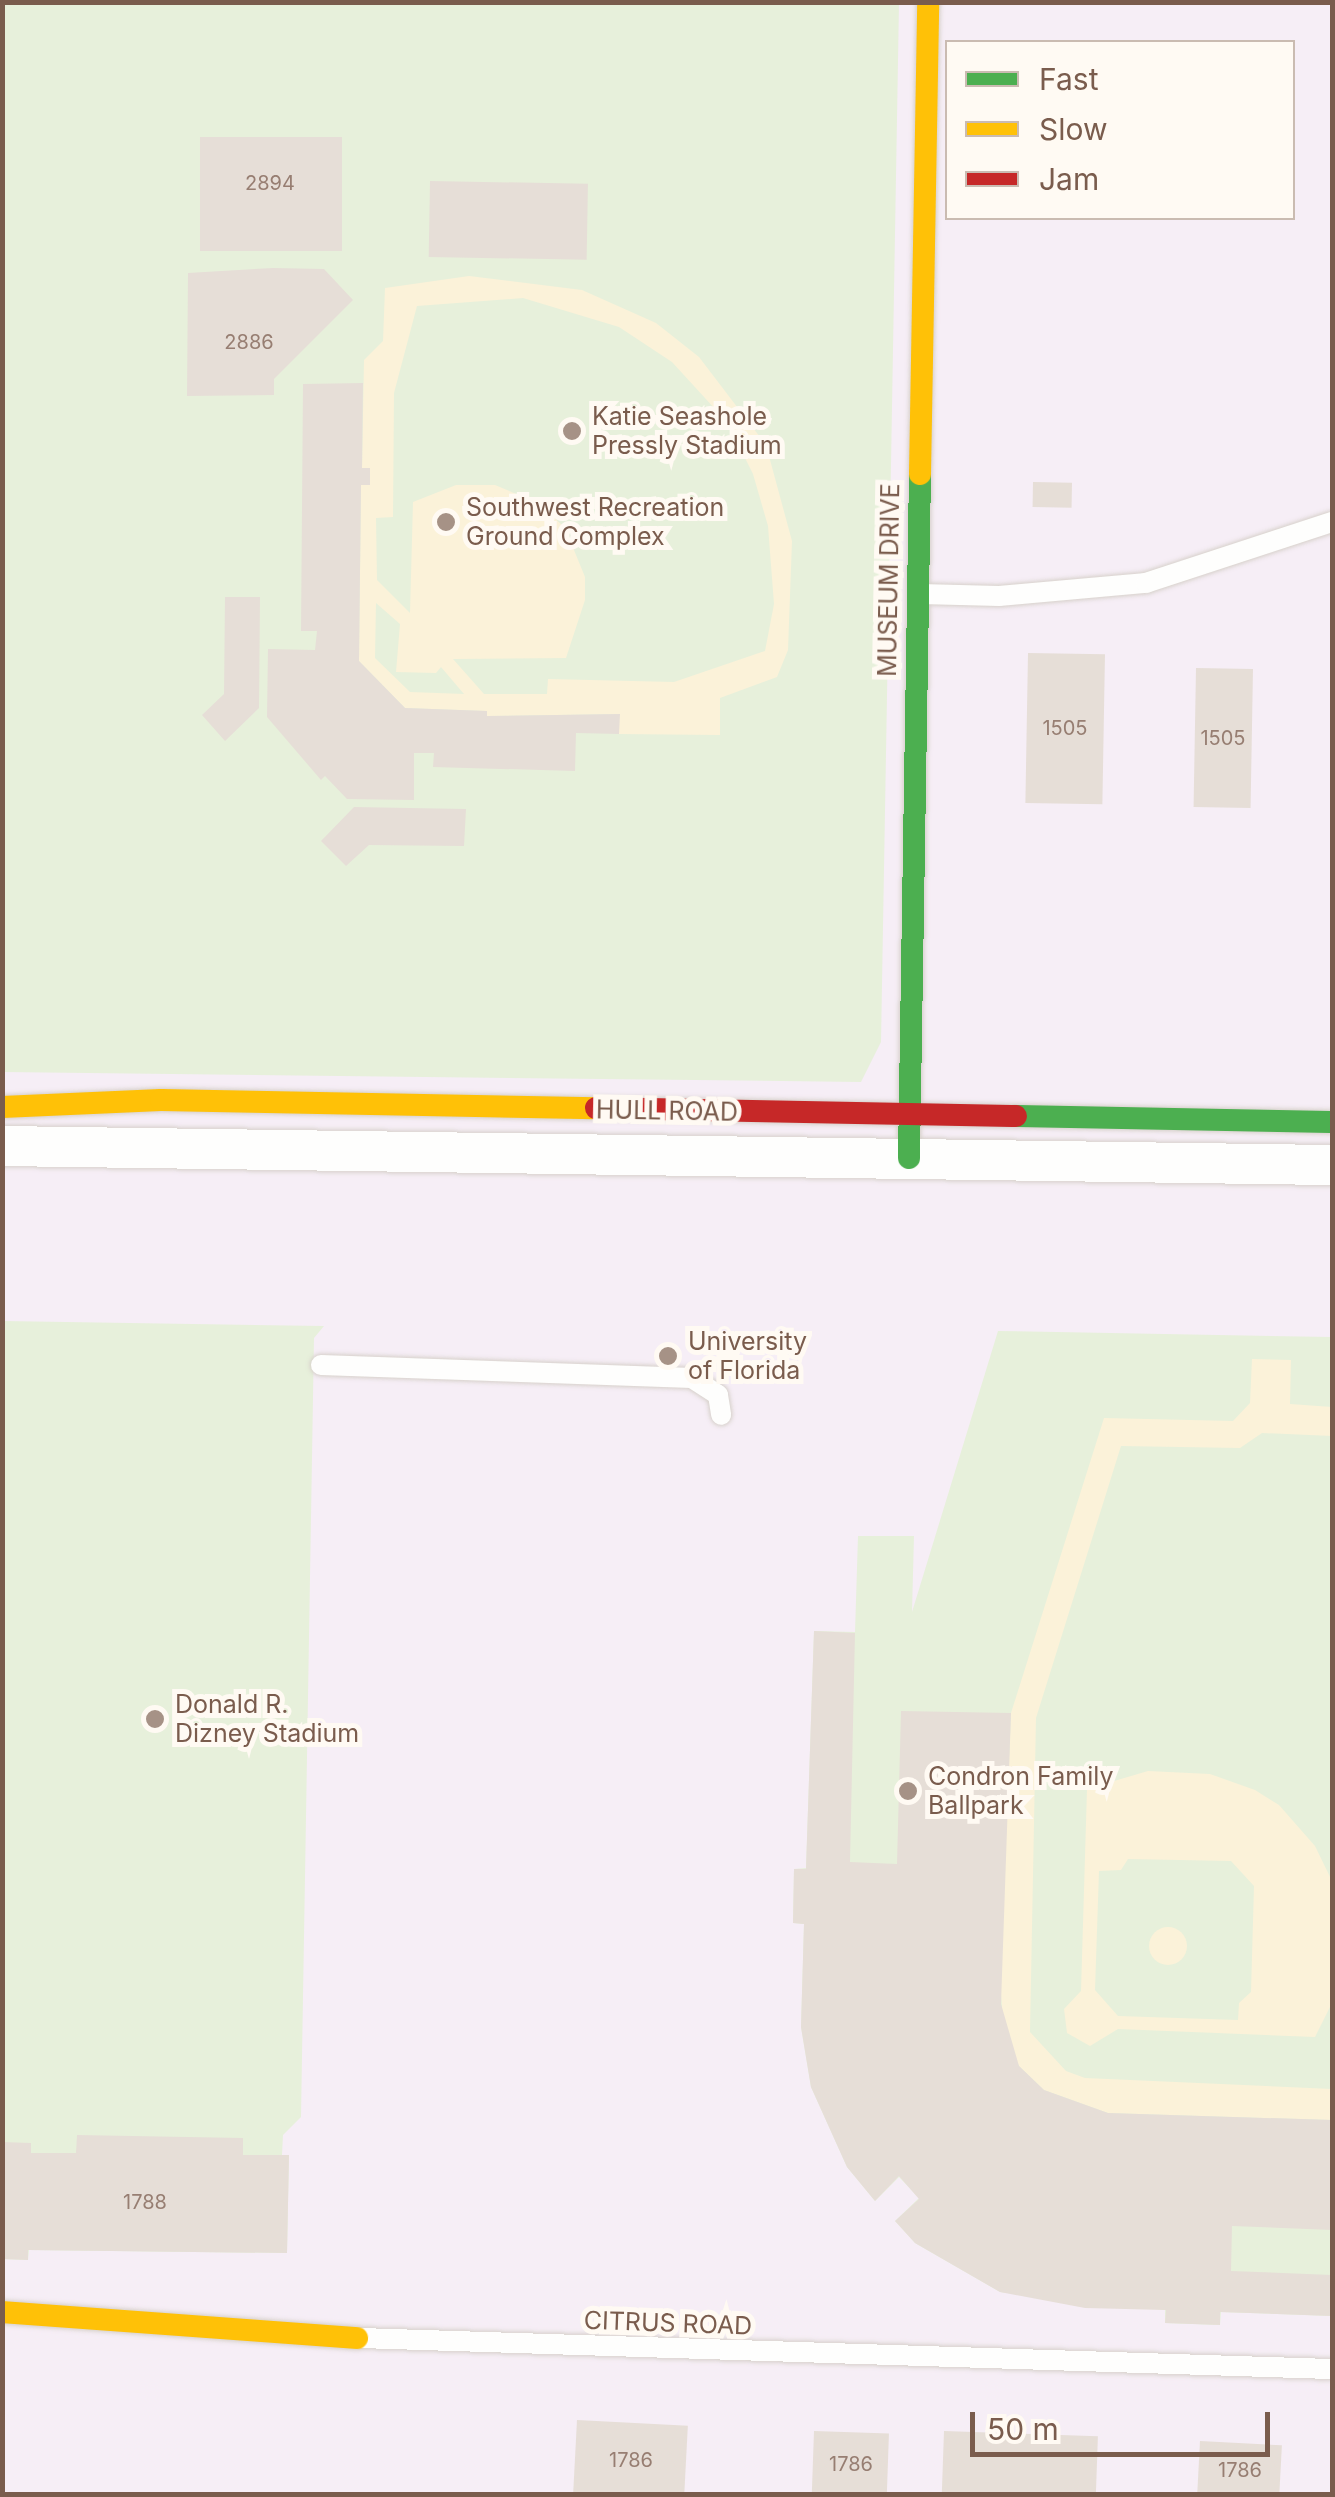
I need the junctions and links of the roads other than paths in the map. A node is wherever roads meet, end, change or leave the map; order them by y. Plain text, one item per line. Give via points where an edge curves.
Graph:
1 (928, 2) edge
2 (1332, 522) edge
3 (916, 594) junction
4 (2, 1107) edge
5 (909, 1116) junction
6 (1332, 1122) edge
7 (2, 1146) edge
8 (908, 1158) junction
9 (1332, 1165) edge
10 (321, 1365) dead end
11 (722, 1415) dead end
12 (2, 2312) edge
13 (357, 2338) joint
14 (1332, 2368) edge

1 - 3 street, MUSEUM DRIVE
2 - 3 lane via 1146,583 999,596
3 - 5 street, MUSEUM DRIVE
4 - 5 street, HULL ROAD via 148,1100
5 - 6 street, HULL ROAD
5 - 8 street, MUSEUM DRIVE
7 - 8 street, HULL ROAD
8 - 9 street, HULL ROAD
10 - 11 lane via 692,1378 718,1395
12 - 13 street, CITRUS ROAD
13 - 14 lane, CITRUS ROAD

